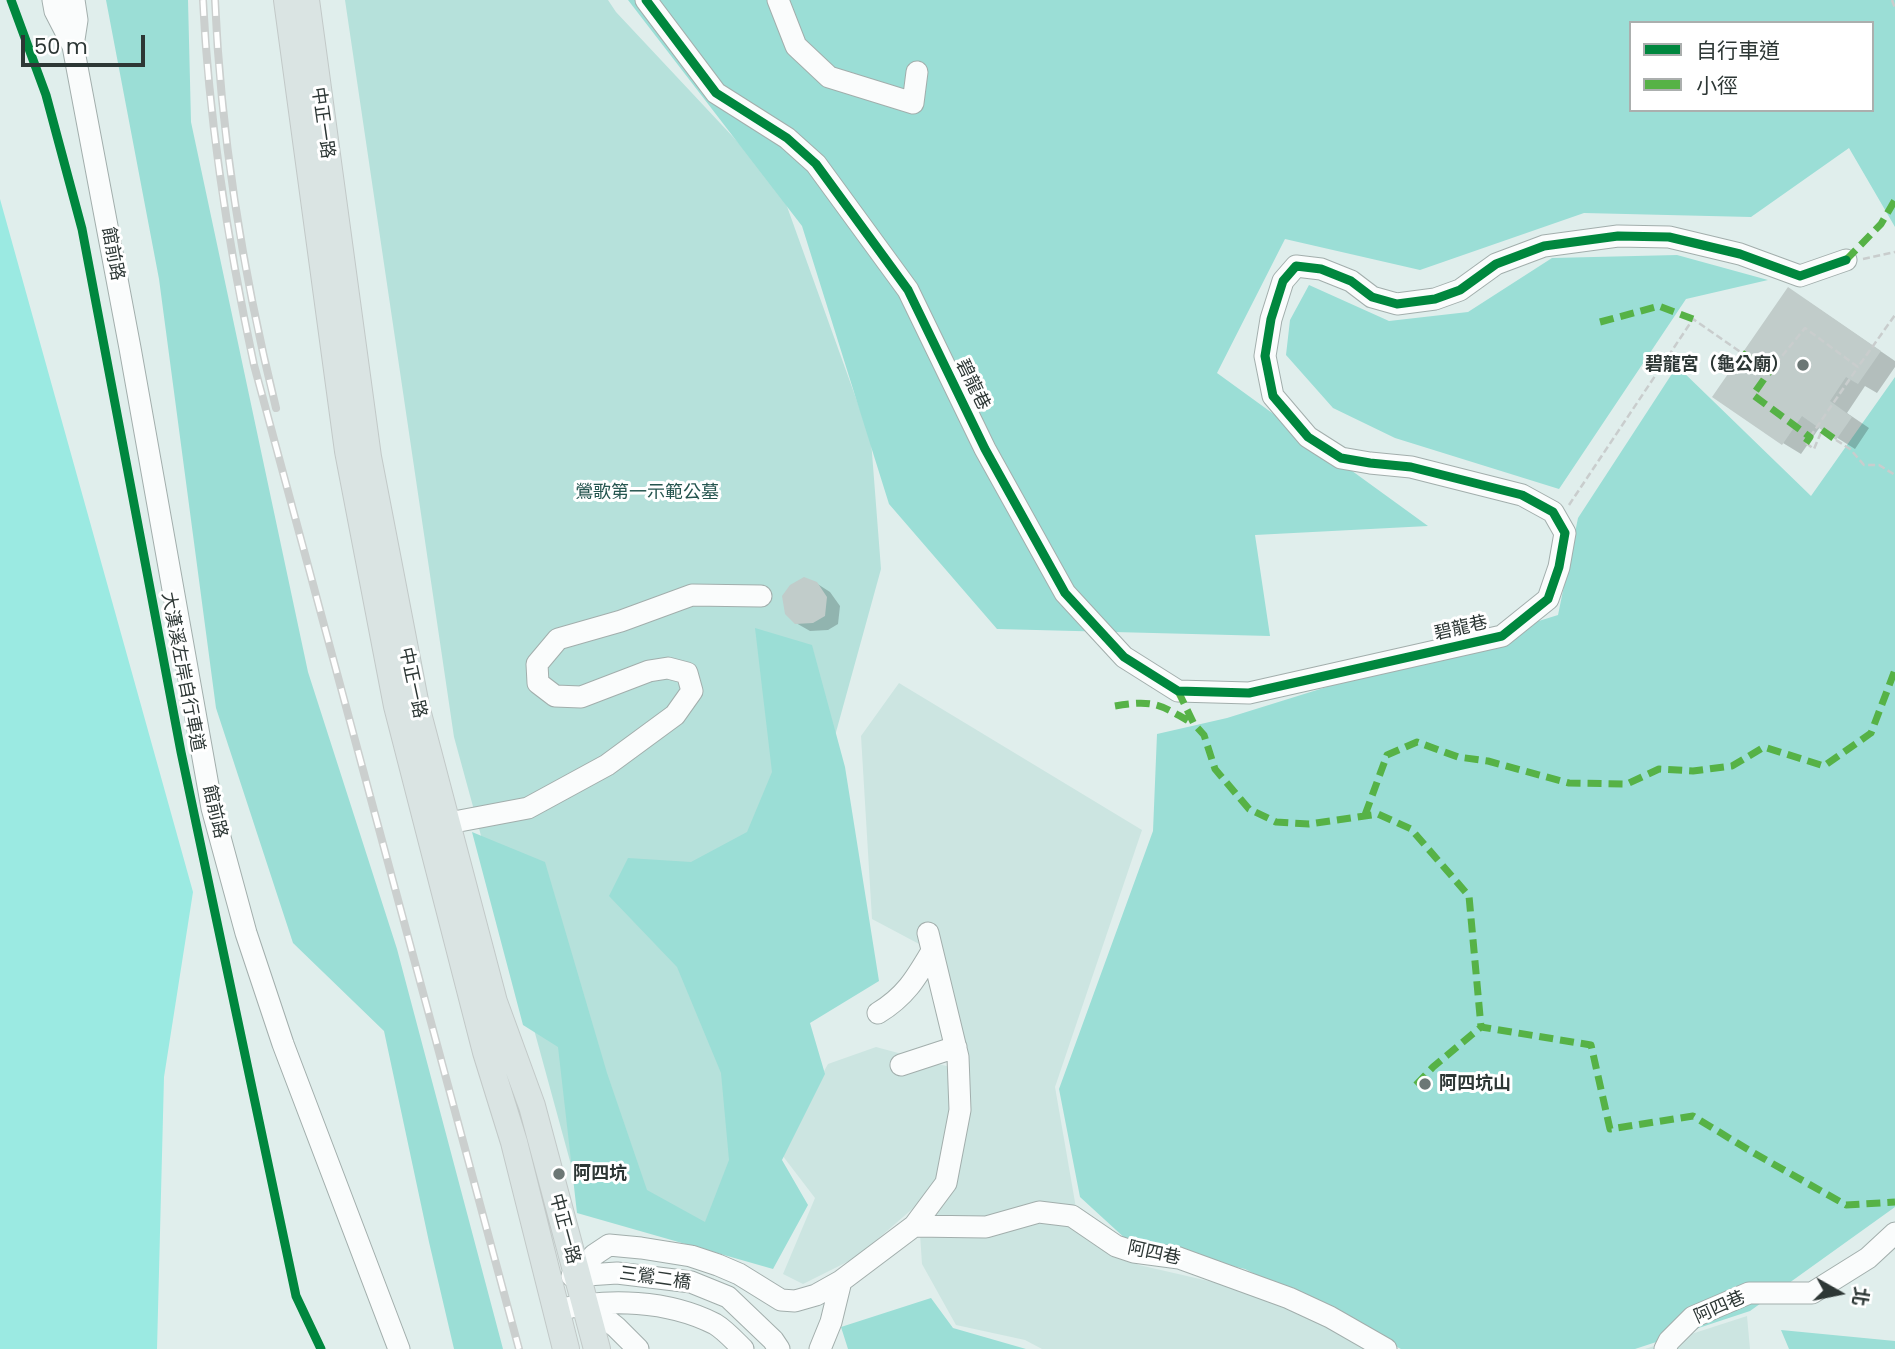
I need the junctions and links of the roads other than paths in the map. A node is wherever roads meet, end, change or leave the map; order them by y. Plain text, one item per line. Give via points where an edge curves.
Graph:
1 (53, 0) edge
2 (74, 0) edge
3 (286, 0) edge
4 (306, 0) edge
5 (646, 0) edge
6 (778, 0) edge
7 (73, 46) junction
8 (917, 72) dead end
9 (1846, 260) road end
10 (761, 596) dead end
11 (438, 825) junction
12 (878, 1013) dead end
13 (956, 1047) junction
14 (901, 1065) dead end
15 (914, 1226) junction
16 (1895, 1233) edge
17 (577, 1275) junction
18 (550, 1281) junction
19 (841, 1281) junction
20 (586, 1303) junction
21 (557, 1310) junction
22 (399, 1349) edge
23 (566, 1349) edge
24 (597, 1349) edge
25 (638, 1349) edge
26 (743, 1349) edge
27 (779, 1349) edge
28 (820, 1349) edge
29 (1386, 1349) edge
30 (1665, 1349) edge

1 - 7 street, 館前路
2 - 7 street, 館前路
3 - 11 main road, 中正一路 via 348,451 397,706
4 - 11 main road, 中正一路 via 368,457
5 - 9 street, 碧龍巷 via 716,93 787,138 816,164 908,290 985,449 1065,593 1124,657 1178,691 1249,693 1502,636 1548,599 1559,566 1565,533 1553,512 1522,495 1411,467 1341,458 1308,437 1273,396 1265,356 1283,281 1296,266 1321,269 1351,281 1372,297 1397,304 1460,290 1496,264 1544,246 1618,236 1669,237 1740,254 1800,276
6 - 8 street via 796,46 828,77 913,103
7 - 22 street, 館前路 via 212,808 283,1044
10 - 11 street via 692,595 558,639 537,664 538,683 555,696 581,697 668,668 687,673 692,691 675,715 607,765 528,808
11 - 17 main road, 中正一路 via 532,1106
11 - 18 main road, 中正一路 via 486,1052
12 - 13 street via 912,985 930,942
13 - 14 street
13 - 15 street via 960,1110 946,1183
15 - 19 street
15 - 29 street, 阿四巷 via 986,1227 1039,1212 1072,1216 1116,1246 1179,1258 1289,1298
16 - 30 street, 阿四巷 via 1868,1258 1812,1293 1749,1293 1693,1317
17 - 18 street, 三鶯二橋
17 - 19 street via 609,1245 709,1262 738,1273 781,1300 806,1298
17 - 20 main road, 中正一路
17 - 27 street, 三鶯二橋 via 617,1273 691,1282 728,1297
18 - 21 main road, 中正一路
19 - 28 street
20 - 21 street, 三鶯二橋
20 - 24 main road, 中正一路
20 - 25 street
20 - 26 street, 三鶯二橋 via 681,1310 717,1325
21 - 23 main road, 中正一路

